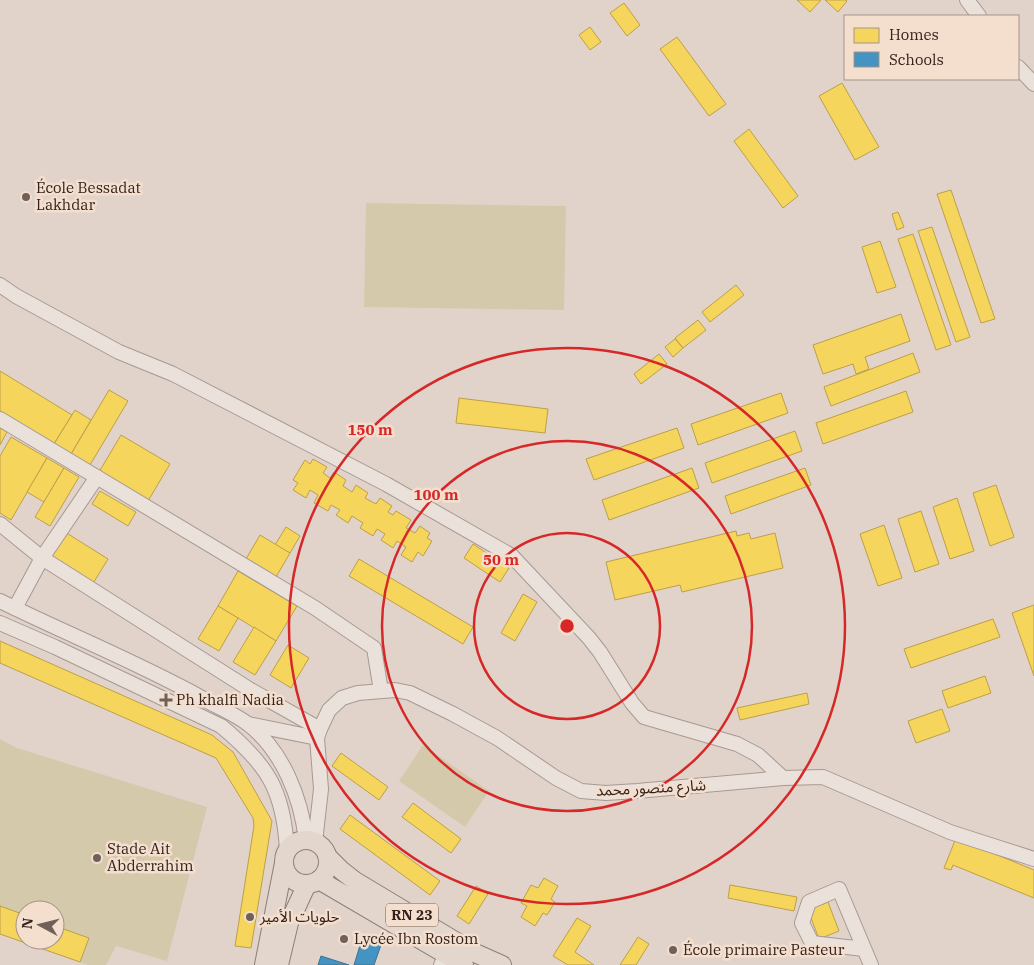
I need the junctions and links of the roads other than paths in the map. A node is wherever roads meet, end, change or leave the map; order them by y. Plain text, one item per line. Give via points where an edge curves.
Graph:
1 (967, 0) edge
2 (978, 15) edge
3 (1019, 68) edge
4 (1034, 84) edge
5 (0, 285) edge
6 (0, 418) edge
7 (97, 477) junction
8 (0, 524) edge
9 (42, 558) junction
10 (0, 602) edge
11 (14, 608) junction
12 (0, 623) edge
13 (381, 691) junction
14 (248, 724) junction
15 (319, 733) junction
16 (783, 778) junction
17 (310, 841) junction
18 (286, 857) junction
19 (328, 857) junction
20 (1034, 859) edge
21 (313, 882) junction
22 (339, 890) junction
23 (296, 907) junction
24 (864, 949) junction
25 (446, 953) edge
26 (264, 965) edge
27 (279, 965) edge
28 (464, 965) edge
29 (502, 965) edge
30 (871, 965) edge

1 - 2 street
3 - 4 street
5 - 16 street via 119,352 173,374 386,484 512,556 589,638 644,717 737,744 758,755
6 - 7 street
7 - 9 street
7 - 13 street via 315,608 374,648
8 - 9 street
9 - 11 street
9 - 15 street
10 - 11 street
11 - 14 street via 175,683
12 - 18 street via 221,726 254,757 278,794 286,825
13 - 15 street, شارع منصور محمد via 342,698 329,710
13 - 16 street, شارع منصور محمد via 410,693 436,705 497,738 581,791 638,791
14 - 15 street
14 - 17 street via 280,761 290,780
15 - 17 street via 321,790
16 - 20 street, شارع منصور محمد via 823,777 950,832
17 - 18 main road via 292,845
17 - 19 main road via 321,845
18 - 21 main road via 286,870 295,881
18 - 26 main road
19 - 21 main road via 327,870
19 - 25 main road, RN 23
21 - 22 main road, RN 23
21 - 23 main road
22 - 23 main road via 315,894
22 - 25 main road, RN 23
23 - 27 main road
24 - 24 street via 839,889 809,902 802,922 812,943
24 - 30 street
25 - 28 main road, RN 23
25 - 29 main road, RN 23 via 475,953

